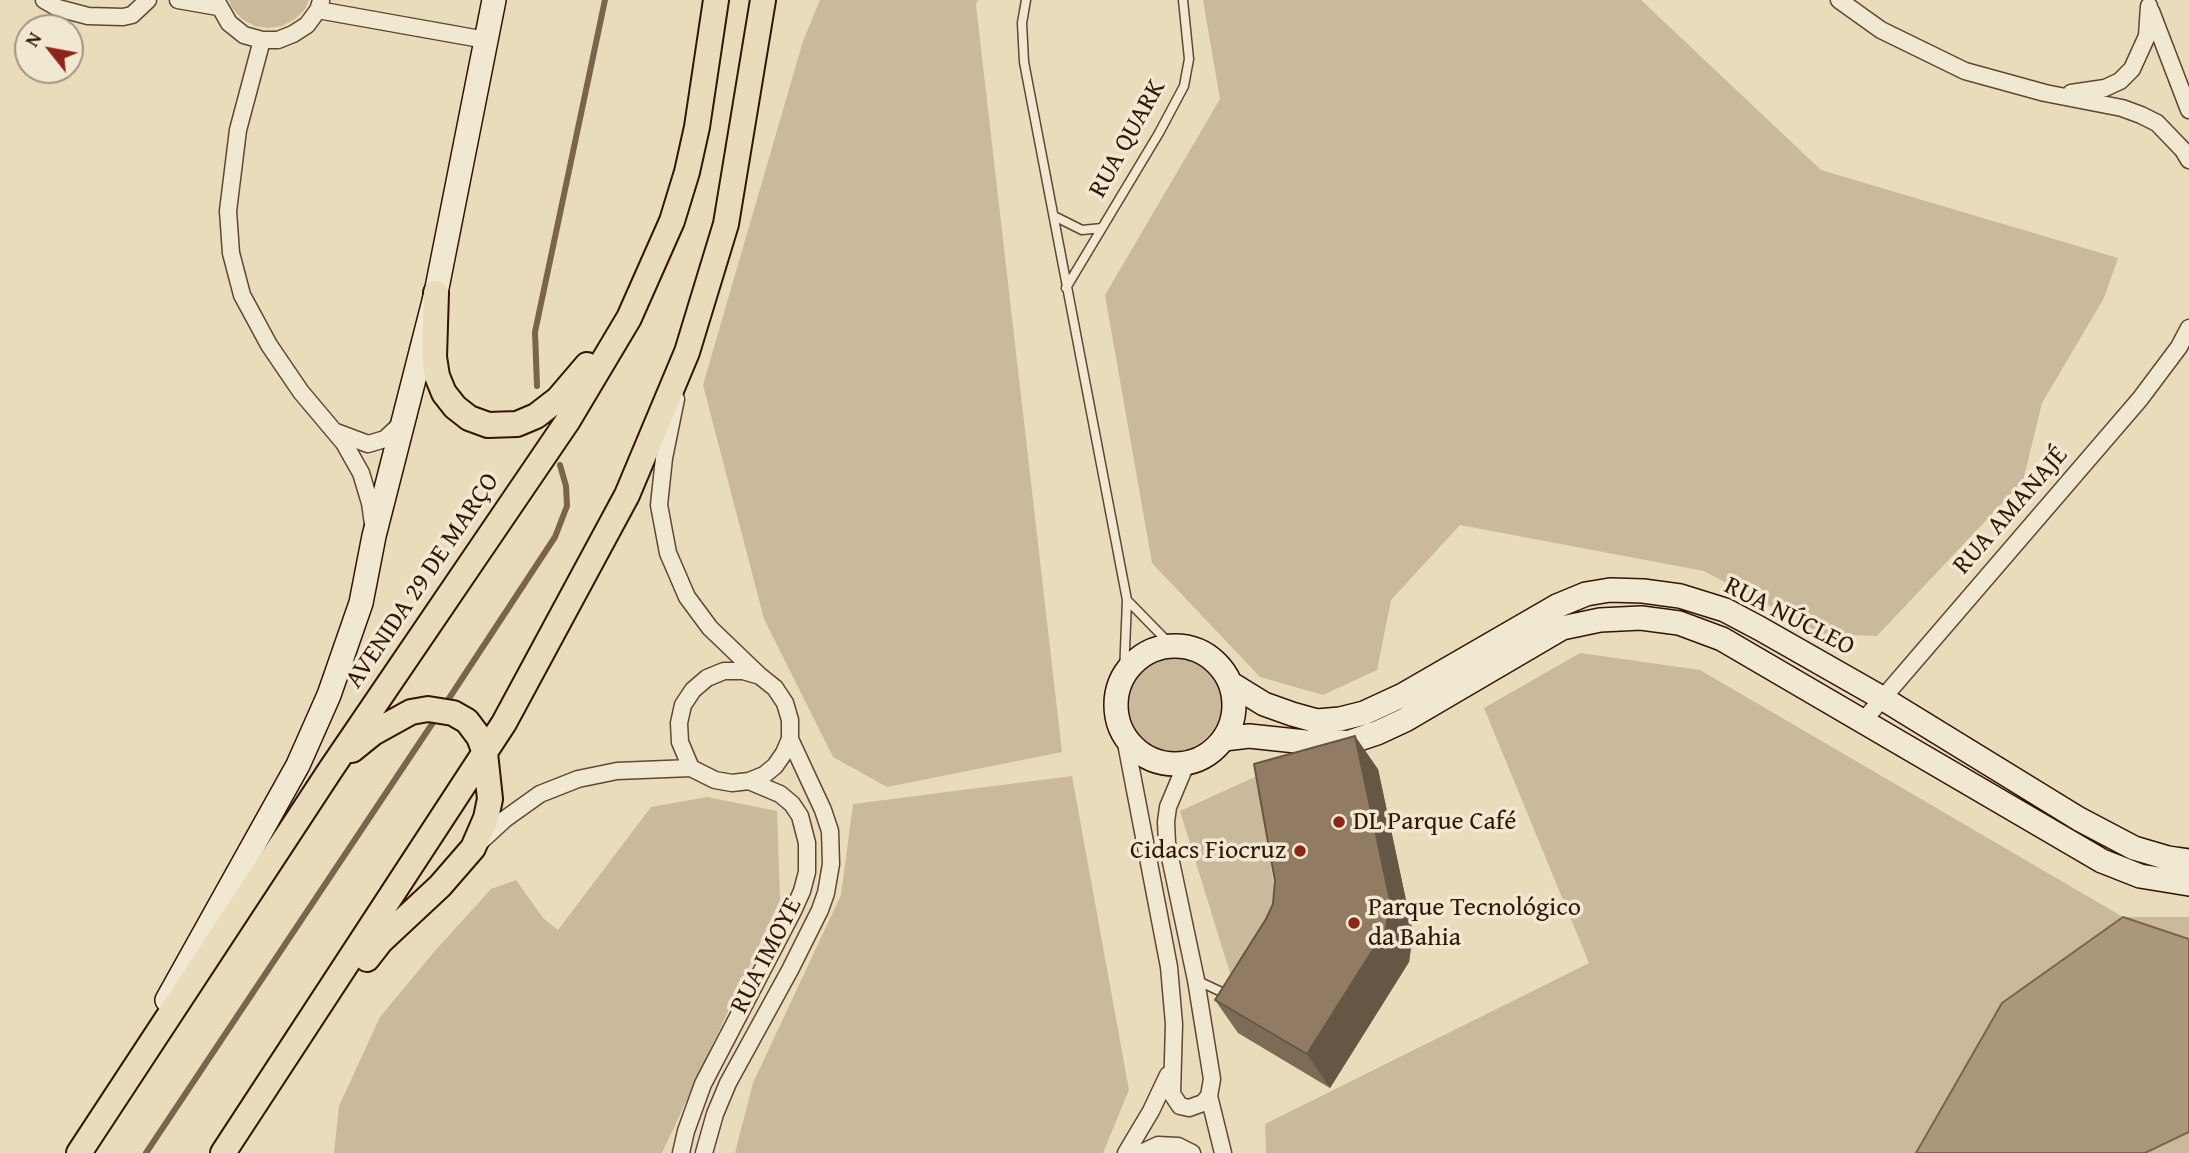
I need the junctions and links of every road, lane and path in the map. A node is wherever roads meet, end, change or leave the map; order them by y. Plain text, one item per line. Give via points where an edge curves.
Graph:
1 (44, 0) edge
2 (148, 0) edge
3 (178, 0) edge
4 (494, 0) edge
5 (716, 0) edge
6 (763, 0) edge
7 (1026, 0) edge
8 (1182, 0) edge
9 (1839, 0) edge
10 (2147, 3) edge
11 (217, 4) edge
12 (319, 5) edge
13 (262, 40) junction
14 (486, 40) junction
15 (2045, 93) junction
16 (2189, 110) edge
17 (2189, 160) edge
18 (1054, 215) junction
19 (1102, 228) junction
20 (1066, 288) junction
21 (436, 293) junction
22 (629, 318) junction
23 (2189, 328) edge
24 (687, 352) junction
25 (404, 422) junction
26 (334, 431) junction
27 (374, 536) junction
28 (1127, 600) junction
29 (1171, 645) junction
30 (1124, 674) junction
31 (760, 677) junction
32 (1230, 683) junction
33 (1882, 698) junction
34 (1864, 720) junction
35 (1125, 738) junction
36 (790, 739) junction
37 (1224, 739) junction
38 (482, 745) junction
39 (1186, 764) junction
40 (691, 768) junction
41 (331, 769) junction
42 (750, 781) junction
43 (474, 848) junction
44 (2189, 861) edge
45 (2189, 884) edge
46 (1195, 980) junction
47 (1240, 1000) edge
48 (1172, 1063) junction
49 (275, 1075) junction
50 (1209, 1096) junction
51 (95, 1128) junction
52 (79, 1153) edge
53 (223, 1153) edge
54 (681, 1153) edge
55 (704, 1153) edge
56 (1126, 1153) edge
57 (1141, 1153) edge
58 (1192, 1153) edge
59 (1223, 1153) edge

1 - 2 street via 70,11 108,17 132,15
3 - 11 street
4 - 14 street
5 - 22 main road, AVENIDA 29 DE MARÇO via 687,172 672,221
6 - 24 main road via 726,223
7 - 18 lane, RUA QUARK via 1024,62
8 - 19 lane, RUA QUARK via 1189,59 1184,86
9 - 15 street via 1881,30 1955,66
10 - 15 street via 2147,36 2132,69 2120,80 2093,91
10 - 16 street
11 - 13 street via 229,23 244,35
12 - 13 street via 307,25 293,34
12 - 14 street
13 - 26 street via 238,130 228,211 230,253 242,295 269,345
14 - 21 street
15 - 17 street via 2141,115 2157,123
18 - 19 lane via 1082,230
18 - 20 lane, RUA QUARK
19 - 20 lane, RUA QUARK
20 - 28 lane, RUA QUARK
21 - 22 main road via 437,376 454,407 488,425 517,424 536,416 558,399
21 - 25 street
22 - 41 main road, AVENIDA 29 DE MARÇO via 567,422
23 - 33 street, RUA AMANAJÉ via 2140,399
24 - 31 street via 663,458 659,505 668,553 687,597 702,618
24 - 38 main road via 627,495 504,723
25 - 26 street via 385,439 368,444
25 - 27 street
26 - 27 street via 361,473
27 - 51 street via 361,603 329,695 298,765
28 - 29 lane
28 - 30 lane, RUA QUARK
29 - 30 street via 1152,649
29 - 32 street via 1203,652 1216,661
30 - 35 street via 1115,706
31 - 36 street via 785,703
31 - 40 street via 724,671 693,690 678,723
32 - 33 street, RUA NÚCLEO via 1264,704 1317,721 1340,719 1403,695 1557,606 1610,590 1680,596 1725,610
32 - 37 street via 1235,706
33 - 34 street, RUA AMANAJÉ
33 - 44 street, RUA NÚCLEO via 2112,837 2168,859
34 - 37 street, RUA NÚCLEO via 1722,639 1679,623 1641,618 1562,628 1405,720 1350,742 1249,736
34 - 45 street, RUA NÚCLEO via 2102,861 2140,876
35 - 39 street via 1152,760
35 - 48 street via 1169,967
36 - 42 street via 775,766
36 - 55 street, RUA IMOYE via 830,831 826,893 728,1083
37 - 39 street via 1203,758
38 - 41 main road via 467,721 429,709 411,712 373,733
38 - 43 main road via 489,799
38 - 49 main road
39 - 46 street via 1166,822
40 - 42 street via 715,780
40 - 43 street via 617,771 578,779 540,794
41 - 51 main road, AVENIDA 29 DE MARÇO
42 - 54 street, RUA IMOYE via 780,794 800,816 807,843 807,872 793,911 704,1084
43 - 49 main road via 381,941
46 - 47 lane
46 - 50 street via 1212,1079
48 - 50 street via 1175,1102 1189,1108
48 - 56 street
49 - 53 main road
50 - 59 street
51 - 52 main road, AVENIDA 29 DE MARÇO
57 - 58 street via 1158,1145 1178,1146

